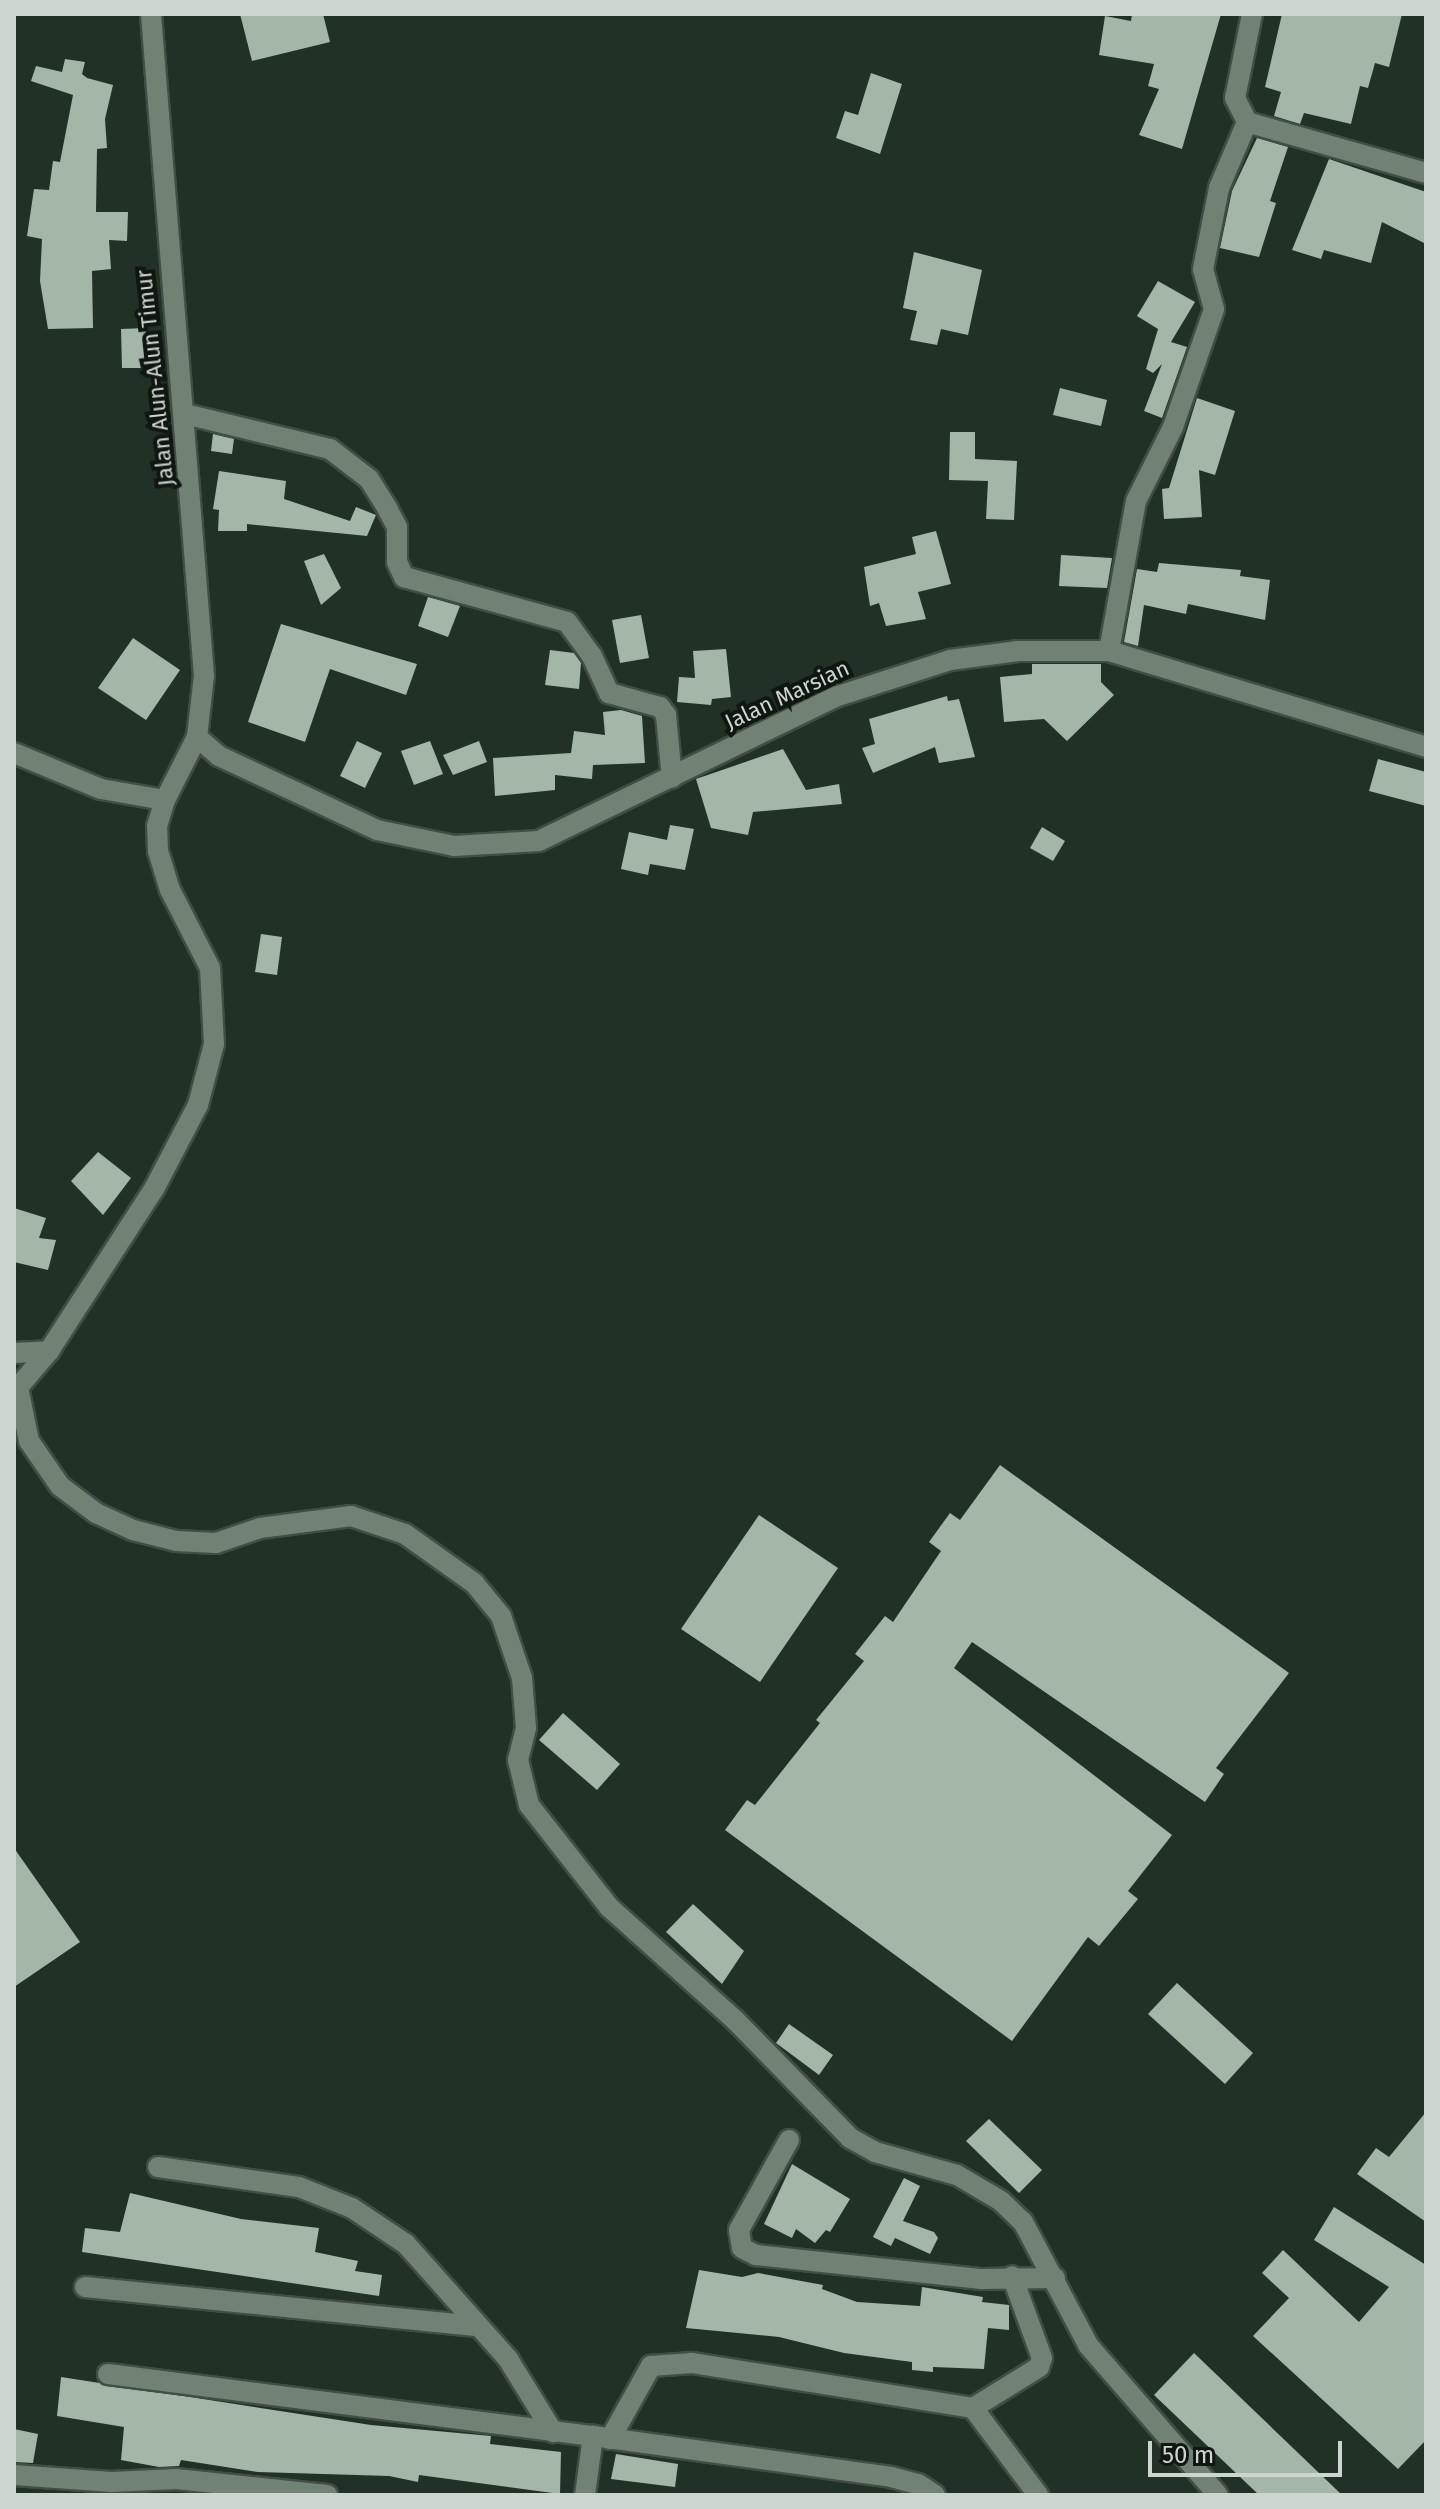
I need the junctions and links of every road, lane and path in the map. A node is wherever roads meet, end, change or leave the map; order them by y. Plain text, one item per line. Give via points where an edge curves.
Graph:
1 (151, 14) edge
2 (1252, 14) edge
3 (1247, 122) junction
4 (1426, 173) edge
5 (185, 414) junction
6 (1109, 651) junction
7 (197, 737) junction
8 (1426, 747) edge
9 (14, 753) edge
10 (672, 778) junction
11 (165, 800) junction
12 (49, 1351) junction
13 (14, 1353) edge
14 (16, 1390) edge
15 (789, 2140) dead end
16 (158, 2167) dead end
17 (1012, 2276) junction
18 (1055, 2278) junction
19 (85, 2287) dead end
20 (476, 2326) junction
21 (108, 2374) dead end
22 (973, 2408) junction
23 (553, 2432) junction
24 (601, 2438) junction
25 (14, 2475) edge
26 (161, 2489) edge
27 (327, 2495) edge
28 (585, 2495) edge
29 (935, 2495) edge
30 (1038, 2495) edge
31 (1218, 2495) edge

1 - 5 street, Jalan Alun-Alun Timur via 167,256
2 - 3 street via 1235,98
3 - 4 street
3 - 6 street via 1219,188 1203,269 1214,309 1173,427 1136,501
5 - 7 street, Jalan Alun-Alun Timur via 204,676
5 - 10 street via 330,449 369,479 388,510 397,527 397,562 404,577 567,622 592,656 609,693 660,707 666,715
6 - 8 street, Jalan Marsian
6 - 10 street, Jalan Marsian via 965,657 885,677
7 - 10 street, Jalan Marsian via 219,756 377,830 454,846 539,841
7 - 11 street
9 - 11 street via 101,789
11 - 12 street via 157,826 158,851 170,890 210,968 215,1006 207,1080 154,1189
12 - 13 street
12 - 14 street
14 - 18 street via 29,1441 60,1486 96,1513 133,1530 176,1541 216,1543 260,1528 351,1516 405,1534 474,1583 501,1616 522,1678 526,1728 518,1760 529,1805 609,1907 735,2020 850,2138 875,2152 957,2175 1001,2201 1023,2222
15 - 17 street via 739,2230 742,2248 756,2255 982,2279
16 - 20 street via 299,2187 352,2208 406,2244
17 - 18 street
17 - 22 street via 1042,2358 1039,2367
18 - 31 street via 1088,2345
19 - 20 street
20 - 23 street via 508,2359
21 - 23 street
22 - 24 street via 673,2361 647,2372
22 - 30 street
23 - 24 street
24 - 28 street
24 - 29 street via 891,2477
25 - 26 street
26 - 27 street via 176,2479

